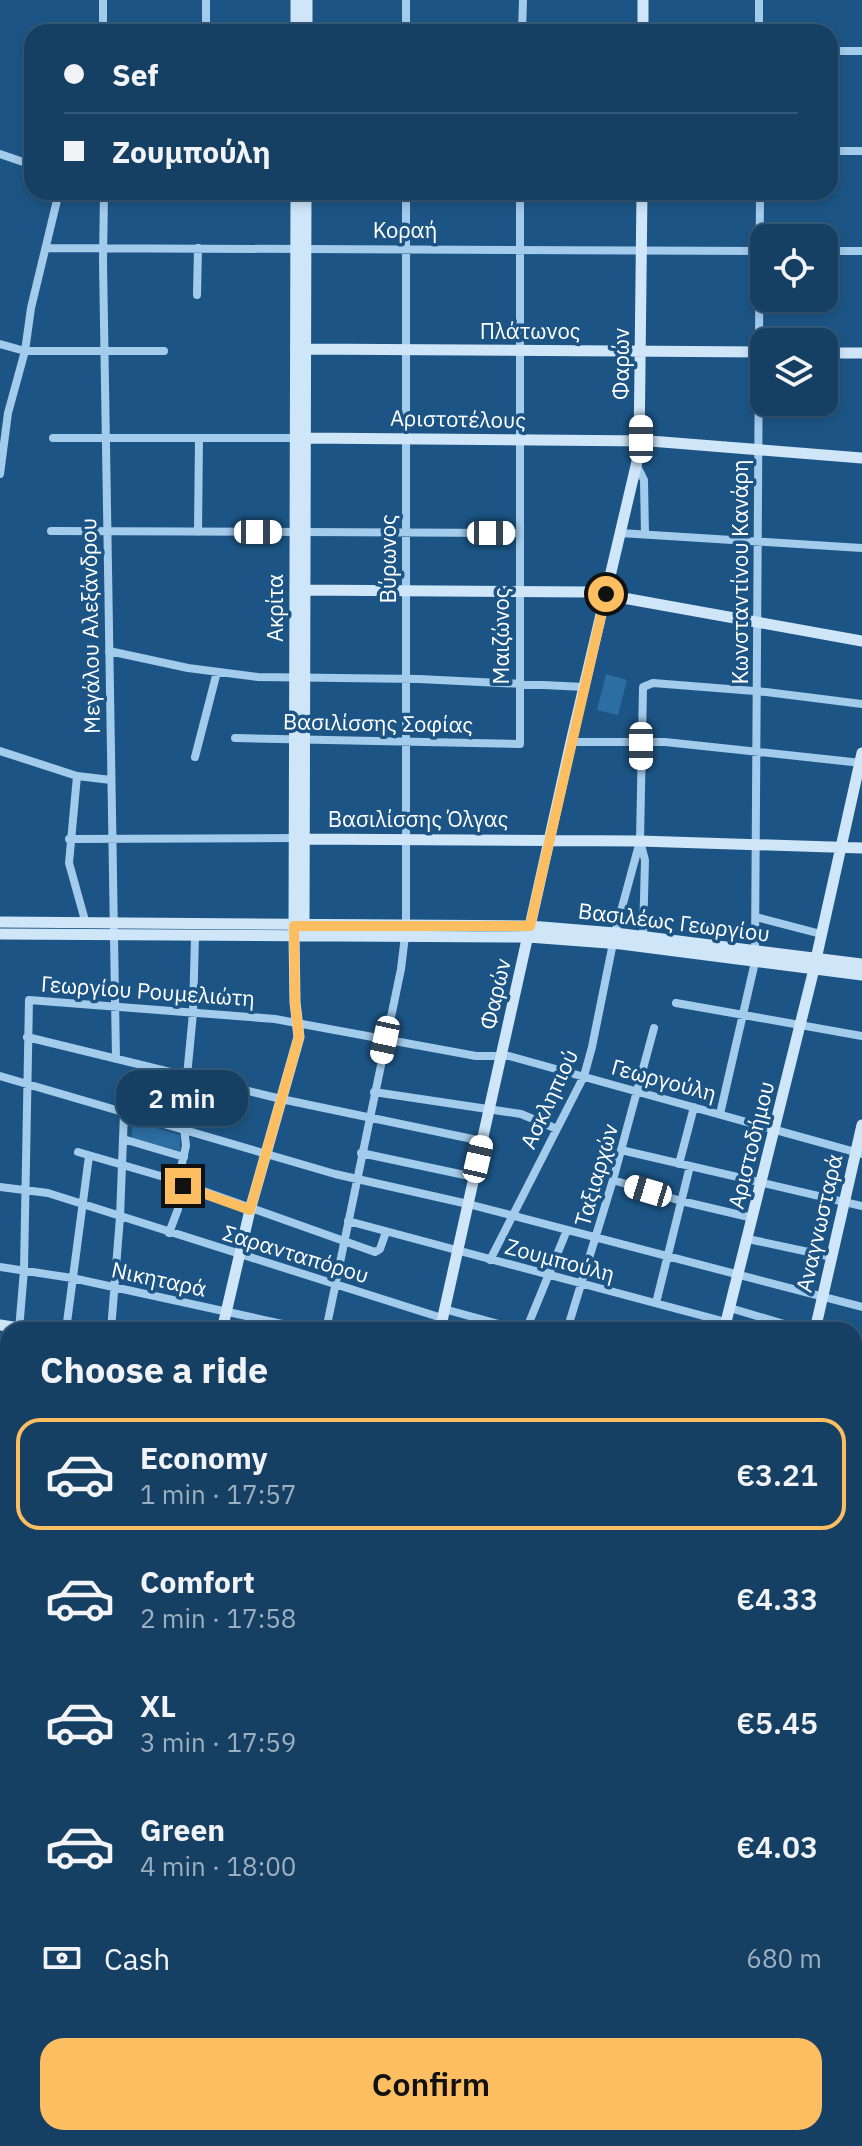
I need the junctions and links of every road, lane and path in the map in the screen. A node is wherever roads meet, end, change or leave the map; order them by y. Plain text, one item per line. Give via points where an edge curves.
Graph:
1 (103, 0) edge
2 (206, 0) edge
3 (296, 0) edge
4 (307, 0) edge
5 (406, 0) edge
6 (523, 0) edge
7 (643, 0) edge
8 (759, 0) edge
9 (103, 24) edge
10 (206, 24) edge
11 (296, 24) edge
12 (307, 24) edge
13 (406, 24) edge
14 (522, 24) edge
15 (643, 24) edge
16 (759, 24) edge
17 (838, 51) edge
18 (862, 51) edge
19 (838, 151) edge
20 (862, 151) edge
21 (0, 154) edge
22 (24, 162) edge
23 (57, 200) edge
24 (104, 200) edge
25 (297, 200) edge
26 (305, 200) edge
27 (406, 200) edge
28 (520, 200) edge
29 (642, 200) edge
30 (760, 200) edge
31 (761, 224) edge
32 (47, 248) junction
33 (198, 248) junction
34 (301, 248) junction
35 (406, 248) junction
36 (519, 248) junction
37 (104, 249) junction
38 (641, 250) junction
39 (750, 251) edge
40 (838, 251) edge
41 (862, 251) edge
42 (197, 295) dead end
43 (0, 344) edge
44 (300, 349) junction
45 (406, 349) junction
46 (519, 350) junction
47 (25, 351) junction
48 (164, 351) dead end
49 (641, 351) junction
50 (104, 352) junction
51 (750, 352) edge
52 (838, 353) edge
53 (862, 353) edge
54 (4, 413) edge
55 (759, 416) edge
56 (53, 438) dead end
57 (105, 438) junction
58 (199, 438) junction
59 (300, 438) junction
60 (406, 438) junction
61 (520, 439) junction
62 (641, 441) junction
63 (758, 449) junction
64 (862, 458) edge
65 (637, 466) junction
66 (0, 474) edge
67 (51, 531) dead end
68 (107, 532) junction
69 (198, 532) junction
70 (300, 533) junction
71 (406, 533) junction
72 (520, 533) junction
73 (620, 533) junction
74 (645, 534) junction
75 (758, 541) junction
76 (862, 548) edge
77 (300, 590) junction
78 (406, 591) junction
79 (519, 591) junction
80 (606, 594) junction
81 (757, 622) junction
82 (862, 641) edge
83 (109, 651) junction
84 (217, 672) junction
85 (299, 678) junction
86 (406, 679) junction
87 (519, 684) junction
88 (584, 687) junction
89 (758, 691) junction
90 (862, 704) edge
91 (235, 738) dead end
92 (299, 740) junction
93 (406, 740) junction
94 (641, 741) junction
95 (571, 742) junction
96 (520, 744) joint
97 (0, 751) edge
98 (757, 752) junction
99 (195, 757) dead end
100 (861, 760) edge
101 (77, 776) junction
102 (111, 780) junction
103 (69, 839) junction
104 (112, 839) junction
105 (300, 839) junction
106 (406, 839) junction
107 (549, 840) junction
108 (640, 841) junction
109 (756, 845) junction
110 (841, 847) junction
111 (862, 848) edge
112 (756, 917) junction
113 (0, 922) edge
114 (86, 924) junction
115 (113, 930) junction
116 (299, 931) junction
117 (405, 931) junction
118 (529, 932) junction
119 (0, 934) edge
120 (821, 934) junction
121 (195, 936) junction
122 (643, 936) junction
123 (614, 938) junction
124 (755, 957) junction
125 (815, 964) junction
126 (862, 964) edge
127 (862, 975) edge
128 (676, 1003) dead end
129 (115, 1006) junction
130 (193, 1013) junction
131 (744, 1015) junction
132 (299, 1024) junction
133 (801, 1025) junction
134 (654, 1028) dead end
135 (862, 1036) edge
136 (27, 1037) junction
137 (385, 1040) junction
138 (501, 1055) junction
139 (116, 1059) junction
140 (0, 1076) edge
141 (584, 1076) junction
142 (188, 1077) junction
143 (27, 1084) junction
144 (374, 1092) junction
145 (638, 1092) junction
146 (281, 1099) junction
147 (694, 1107) junction
148 (489, 1109) junction
149 (124, 1113) junction
150 (720, 1114) junction
151 (369, 1117) junction
152 (862, 1125) edge
153 (557, 1129) junction
154 (776, 1129) junction
155 (186, 1130) junction
156 (123, 1139) junction
157 (482, 1141) junction
158 (621, 1150) junction
159 (78, 1152) dead end
160 (266, 1153) junction
161 (361, 1153) junction
162 (859, 1153) edge
163 (89, 1156) junction
164 (184, 1157) junction
165 (679, 1164) junction
166 (123, 1165) junction
167 (690, 1166) junction
168 (474, 1177) junction
169 (356, 1179) junction
170 (613, 1180) junction
171 (763, 1183) junction
172 (179, 1184) junction
173 (0, 1187) edge
174 (26, 1189) junction
175 (681, 1201) junction
176 (844, 1202) junction
177 (81, 1203) junction
178 (468, 1204) junction
179 (862, 1206) edge
180 (250, 1210) junction
181 (512, 1216) junction
182 (120, 1217) junction
183 (753, 1218) junction
184 (348, 1221) junction
185 (567, 1230) junction
186 (386, 1232) junction
187 (169, 1233) junction
188 (596, 1238) junction
189 (748, 1239) junction
190 (344, 1242) junction
191 (457, 1251) junction
192 (238, 1255) junction
193 (668, 1257) junction
194 (832, 1257) junction
195 (490, 1260) junction
196 (0, 1267) edge
197 (24, 1270) junction
198 (548, 1275) junction
199 (739, 1275) junction
200 (72, 1278) junction
201 (581, 1284) junction
202 (335, 1285) junction
203 (115, 1288) junction
204 (823, 1297) junction
205 (656, 1303) junction
206 (862, 1307) edge
207 (730, 1308) junction
208 (226, 1312) junction
209 (442, 1319) edge
210 (20, 1322) edge
211 (67, 1322) edge
212 (112, 1322) edge
213 (224, 1322) edge
214 (273, 1322) edge
215 (328, 1322) edge
216 (464, 1322) edge
217 (527, 1322) edge
218 (569, 1322) edge
219 (713, 1322) edge
220 (726, 1322) edge
221 (777, 1322) edge
222 (817, 1322) edge

1 - 9 street
2 - 10 street
3 - 11 street
4 - 12 street
5 - 13 street
6 - 14 street
7 - 15 street
8 - 16 street
17 - 18 street
19 - 20 street
21 - 22 street
23 - 32 street
24 - 37 street, Μεγάλου Αλεξάνδρου
25 - 34 street, Ακρίτα
26 - 34 street, Ακρίτα
27 - 35 street, Βύρωνος
28 - 36 street, Μαιζώνος
29 - 38 street, Φαρών
30 - 31 street, Κωνσταντίνου Κανάρη
32 - 37 street, Κοραή
32 - 47 street
33 - 34 street, Κοραή
33 - 37 street, Κοραή
33 - 42 street
34 - 35 street, Κοραή
34 - 44 street, Ακρίτα
35 - 36 street, Κοραή
35 - 45 street, Βύρωνος
36 - 38 street, Κοραή
36 - 46 street, Μαιζώνος
37 - 50 street, Μεγάλου Αλεξάνδρου
38 - 39 street, Κοραή
38 - 49 street, Φαρών
40 - 41 street
43 - 47 street
44 - 45 street, Πλάτωνος
44 - 59 street, Ακρίτα
45 - 46 street, Πλάτωνος
45 - 60 street, Βύρωνος
46 - 49 street, Πλάτωνος
46 - 61 street, Μαιζώνος
47 - 50 street
47 - 54 street
48 - 50 street
49 - 51 street, Πλάτωνος
49 - 62 street, Φαρών
50 - 57 street, Μεγάλου Αλεξάνδρου
52 - 53 street
54 - 66 street
55 - 63 street, Κωνσταντίνου Κανάρη
56 - 57 street, Αριστοτέλους
57 - 58 street, Αριστοτέλους
57 - 68 street, Μεγάλου Αλεξάνδρου
58 - 59 street, Αριστοτέλους
58 - 69 street
59 - 60 street, Αριστοτέλους
59 - 70 street, Ακρίτα
60 - 61 street, Αριστοτέλους
60 - 71 street, Βύρωνος
61 - 62 street, Αριστοτέλους
61 - 72 street, Μαιζώνος
62 - 63 street, Αριστοτέλους
62 - 65 street, Φαρών
63 - 64 street, Αριστοτέλους
63 - 75 street, Κωνσταντίνου Κανάρη
65 - 73 street, Φαρών
65 - 74 street via 644,480
67 - 68 street
68 - 69 street
68 - 83 street, Μεγάλου Αλεξάνδρου
69 - 70 street
70 - 71 street
70 - 77 street, Ακρίτα
71 - 72 street
71 - 78 street, Βύρωνος
72 - 79 street, Μαιζώνος
73 - 74 street
73 - 80 street, Φαρών
74 - 75 street
75 - 76 street
75 - 81 street, Κωνσταντίνου Κανάρη
77 - 78 street
77 - 85 street, Ακρίτα
78 - 79 street
78 - 86 street, Βύρωνος
79 - 80 street
79 - 87 street, Μαιζώνος
80 - 81 street
80 - 88 street, Φαρών
81 - 82 street
81 - 89 street, Κωνσταντίνου Κανάρη
83 - 84 street
83 - 102 street, Μεγάλου Αλεξάνδρου
84 - 85 street
84 - 99 street
85 - 86 street
85 - 92 street, Ακρίτα
86 - 87 street
86 - 93 street, Βύρωνος
87 - 88 street
87 - 96 street, Μαιζώνος
88 - 95 street, Φαρών
89 - 90 street
89 - 94 street via 647,684 642,692
89 - 98 street, Κωνσταντίνου Κανάρη
91 - 92 street, Βασιλίσσης Σοφίας
92 - 93 street, Βασιλίσσης Σοφίας
92 - 105 street, Ακρίτα
93 - 96 street, Βασιλίσσης Σοφίας
93 - 106 street, Βύρωνος
94 - 95 street
94 - 98 street
94 - 108 street
95 - 107 street, Φαρών
97 - 101 street
98 - 100 street
98 - 109 street, Κωνσταντίνου Κανάρη
100 - 110 street, Αριστοδήμου
101 - 102 street
101 - 103 street
102 - 104 street, Μεγάλου Αλεξάνδρου
103 - 104 street, Βασιλίσσης Όλγας
103 - 114 street via 69,863
104 - 105 street, Βασιλίσσης Όλγας
104 - 115 street, Μεγάλου Αλεξάνδρου
105 - 106 street, Βασιλίσσης Όλγας
105 - 116 street, Ακρίτα
106 - 107 street, Βασιλίσσης Όλγας
106 - 117 street, Βύρωνος
107 - 108 street, Βασιλίσσης Όλγας
107 - 118 street, Φαρών
108 - 109 street, Βασιλίσσης Όλγας
108 - 122 street via 645,860
108 - 123 street, Ασκληπιού
109 - 110 street, Βασιλίσσης Όλγας
109 - 112 street, Κωνσταντίνου Κανάρη
110 - 111 street, Βασιλίσσης Όλγας
110 - 120 street, Αριστοδήμου
112 - 120 street
112 - 124 street, Κωνσταντίνου Κανάρη
113 - 114 street, Βασιλέως Γεωργίου
114 - 115 street, Βασιλέως Γεωργίου
115 - 116 street, Βασιλέως Γεωργίου
115 - 119 street, Βασιλέως Γεωργίου
115 - 121 street, Βασιλέως Γεωργίου
115 - 129 street, Μεγάλου Αλεξάνδρου
116 - 117 street, Βασιλέως Γεωργίου
116 - 121 street, Βασιλέως Γεωργίου
116 - 132 street, Ακρίτα
117 - 118 street, Βασιλέως Γεωργίου
117 - 137 street, Βύρωνος
118 - 123 street, Βασιλέως Γεωργίου
118 - 138 street, Φαρών
120 - 125 street, Αριστοδήμου
121 - 130 street
122 - 123 street, Βασιλέως Γεωργίου
122 - 124 street, Βασιλέως Γεωργίου
123 - 124 street, Βασιλέως Γεωργίου
123 - 141 street, Ασκληπιού
124 - 125 street, Βασιλέως Γεωργίου
124 - 131 street, Κωνσταντίνου Κανάρη
125 - 126 street, Βασιλέως Γεωργίου
125 - 127 street, Βασιλέως Γεωργίου
125 - 133 street, Αριστοδήμου
128 - 131 street
129 - 130 street, Γεωργίου Ρουμελιώτη
129 - 136 street, Γεωργίου Ρουμελιώτη via 29,1000
129 - 139 street, Μεγάλου Αλεξάνδρου
130 - 132 street, Γεωργίου Ρουμελιώτη
130 - 142 street
131 - 133 street
131 - 150 street, Κωνσταντίνου Κανάρη
132 - 137 street, Γεωργίου Ρουμελιώτη
132 - 146 street, Ακρίτα
133 - 135 street
133 - 154 street, Αριστοδήμου
134 - 145 street, Ταξιαρχών
136 - 139 street
136 - 143 street
137 - 138 street, Γεωργίου Ρουμελιώτη via 476,1056
137 - 144 street, Βύρωνος
138 - 141 street, Γεωργούλη
138 - 148 street, Φαρών
139 - 142 street
140 - 143 street
141 - 145 street, Γεωργούλη
141 - 153 street, Ασκληπιού
142 - 146 street
142 - 155 street
143 - 149 street
143 - 174 street
144 - 148 street
144 - 151 street, Βύρωνος
145 - 147 street, Γεωργούλη
145 - 158 street, Ταξιαρχών
146 - 151 street
146 - 160 street, Ακρίτα
147 - 150 street, Γεωργούλη
147 - 165 street
148 - 153 street via 527,1116
148 - 157 street, Φαρών
149 - 155 street
149 - 156 street
150 - 154 street, Γεωργούλη
151 - 157 street
151 - 161 street, Βύρωνος
152 - 162 street, Αναγνωσταρά
153 - 181 street, Ασκληπιού
154 - 162 street, Γεωργούλη
154 - 171 street, Αριστοδήμου
155 - 160 street
155 - 164 street
156 - 164 street
156 - 166 street
157 - 168 street, Φαρών
158 - 165 street
158 - 170 street, Ταξιαρχών
159 - 163 street
160 - 169 street
160 - 180 street, Ακρίτα
161 - 168 street
161 - 169 street, Βύρωνος
162 - 176 street, Αναγνωσταρά
163 - 166 street
163 - 177 street
164 - 172 street
165 - 167 street
166 - 172 street
166 - 182 street
167 - 171 street
167 - 175 street
168 - 178 street, Φαρών
169 - 178 street
169 - 184 street, Βύρωνος
170 - 175 street
170 - 188 street, Ταξιαρχών
171 - 176 street
171 - 183 street, Αριστοδήμου
172 - 180 street
172 - 187 street via 178,1209
173 - 174 street, Σαρανταπόρου
174 - 177 street, Σαρανταπόρου
174 - 197 street
175 - 183 street
175 - 193 street
176 - 179 street
176 - 194 street, Αναγνωσταρά
177 - 182 street, Σαρανταπόρου
177 - 200 street
178 - 181 street
178 - 191 street, Φαρών
180 - 190 street
180 - 192 street, Ακρίτα
181 - 185 street
181 - 195 street, Ασκληπιού
182 - 187 street, Σαρανταπόρου
182 - 203 street
183 - 189 street, Αριστοδήμου
184 - 186 street, Ζουμπούλη
184 - 190 street, Βύρωνος
185 - 188 street
185 - 198 street
186 - 190 street via 377,1252
186 - 191 street, Ζουμπούλη
187 - 192 street, Σαρανταπόρου
188 - 193 street
188 - 201 street, Ταξιαρχών
189 - 194 street
189 - 199 street, Αριστοδήμου
190 - 202 street, Βύρωνος
191 - 195 street, Ζουμπούλη
191 - 209 street, Φαρών
192 - 202 street, Σαρανταπόρου
192 - 208 street, Ακρίτα
193 - 199 street
193 - 205 street
194 - 204 street, Αναγνωσταρά
195 - 198 street, Ζουμπούλη
196 - 197 street, Νικηταρά
197 - 200 street, Νικηταρά
197 - 210 street
198 - 201 street, Ζουμπούλη
198 - 217 street
199 - 204 street
199 - 207 street, Αριστοδήμου
200 - 203 street, Νικηταρά
200 - 211 street
201 - 205 street, Ζουμπούλη
201 - 218 street, Ταξιαρχών
202 - 209 street, Σαρανταπόρου
202 - 215 street, Βύρωνος
203 - 208 street, Νικηταρά
203 - 212 street
204 - 206 street
204 - 222 street, Αναγνωσταρά
205 - 219 street, Ζουμπούλη
207 - 220 street, Αριστοδήμου
207 - 221 street
208 - 213 street, Ακρίτα
208 - 214 street, Νικηταρά
209 - 216 street, Σαρανταπόρου

